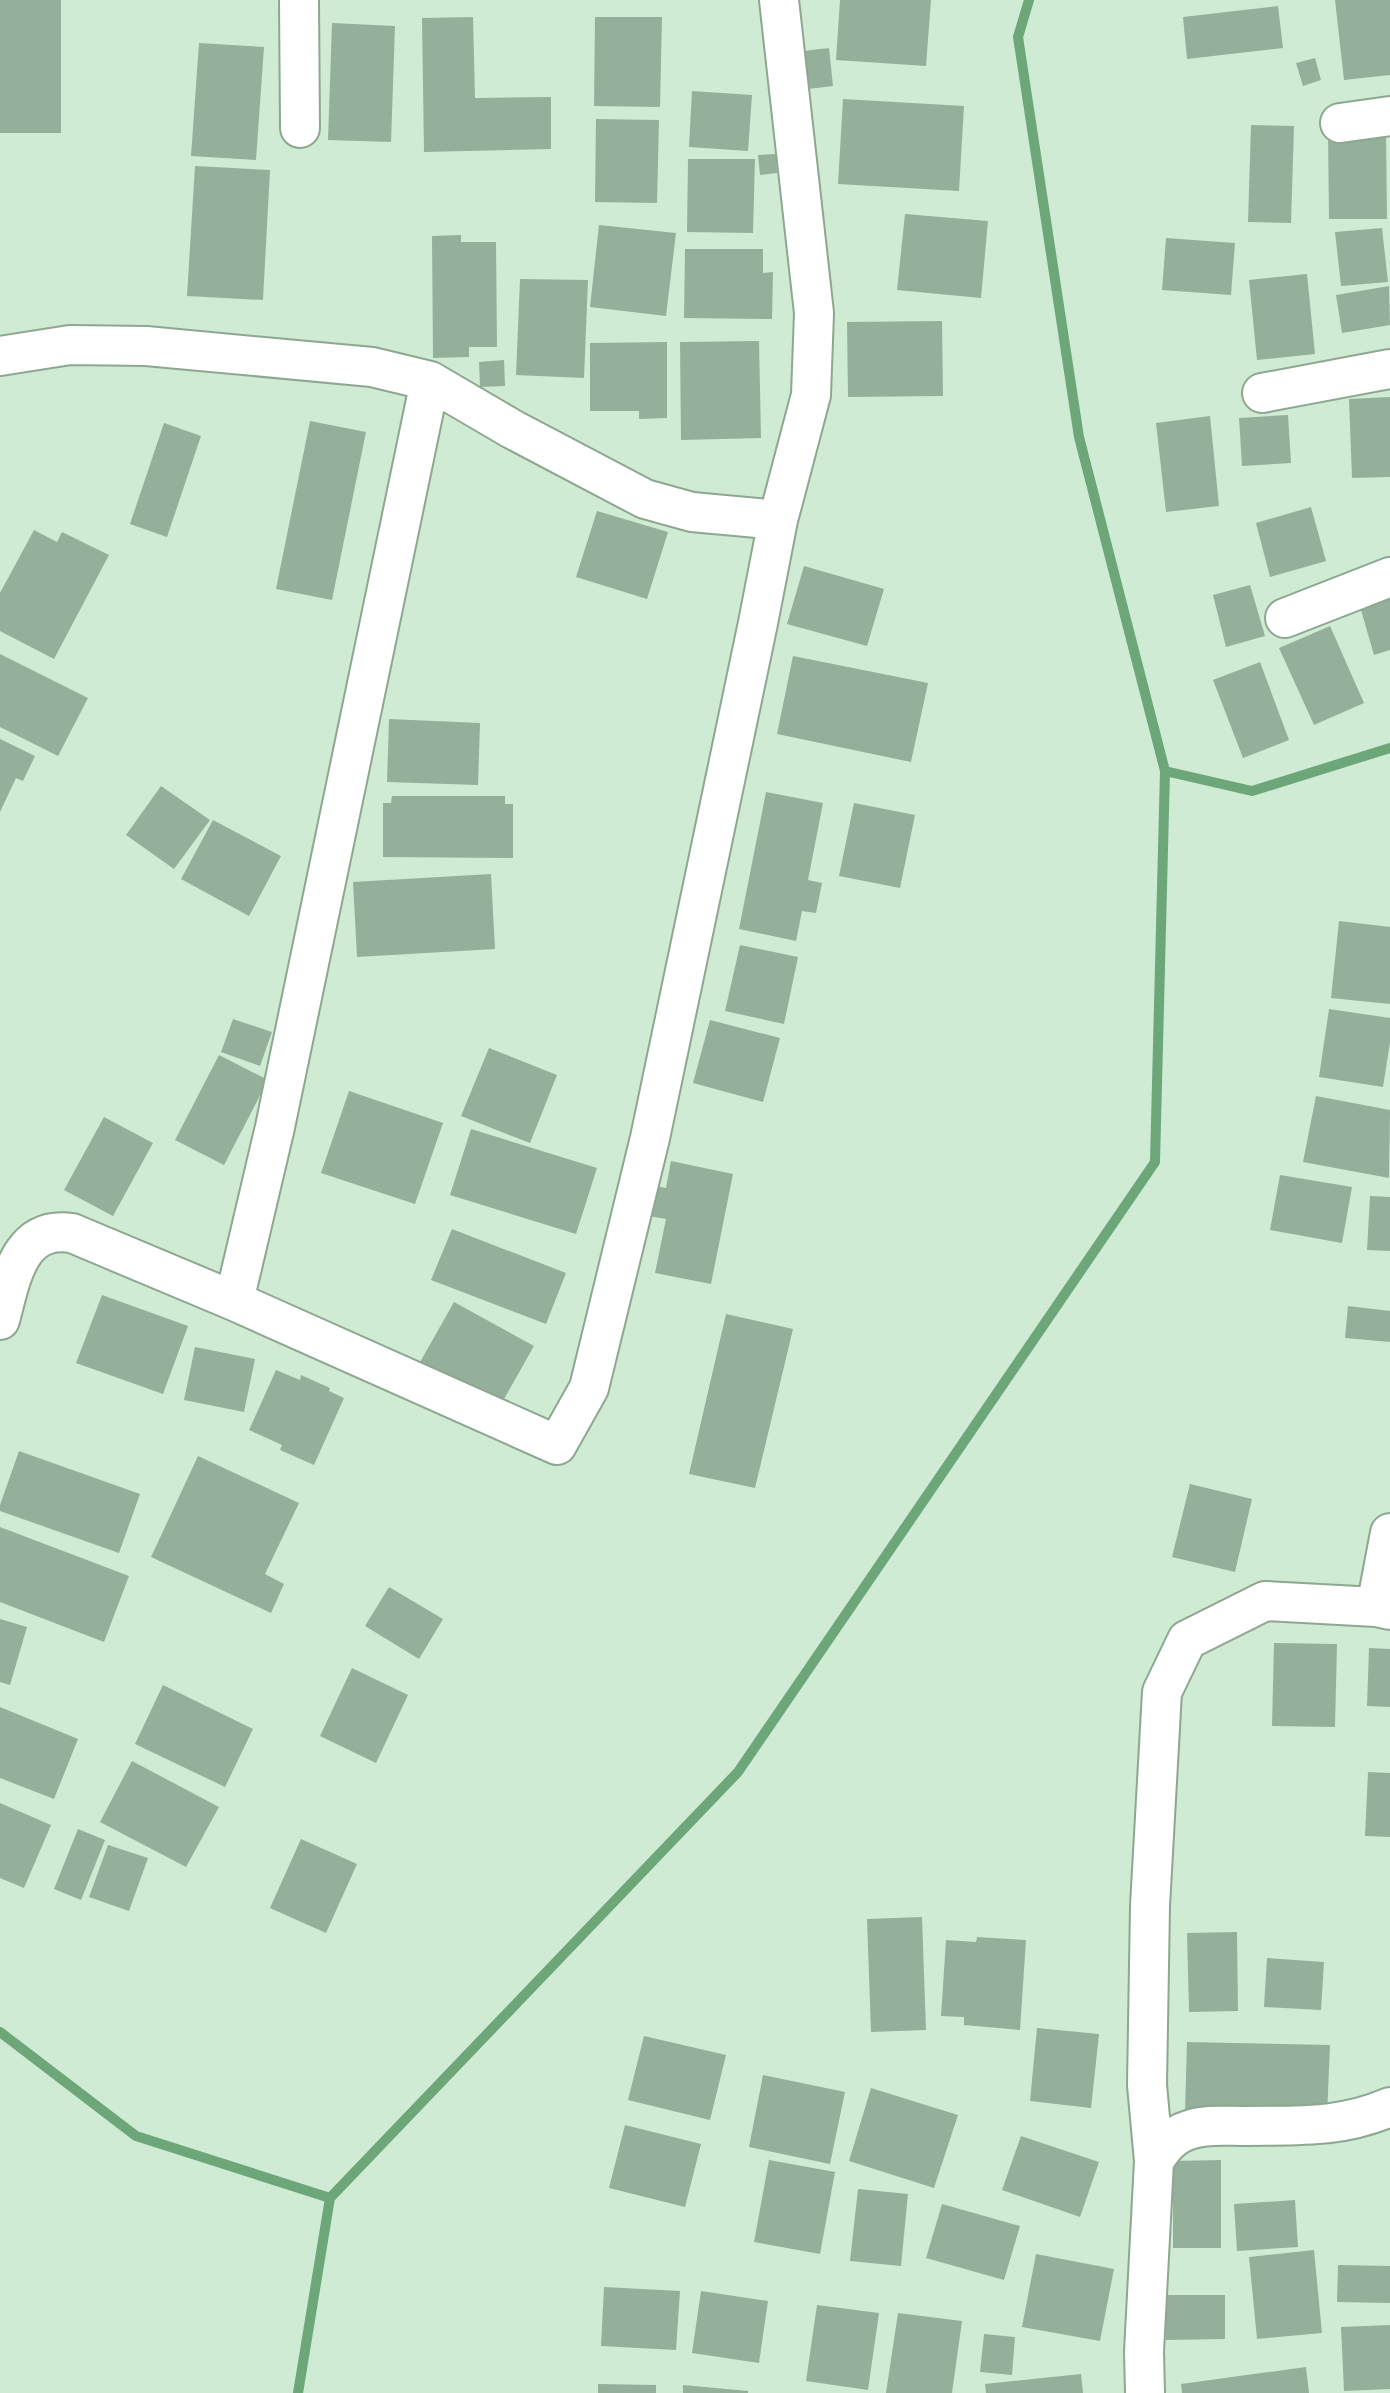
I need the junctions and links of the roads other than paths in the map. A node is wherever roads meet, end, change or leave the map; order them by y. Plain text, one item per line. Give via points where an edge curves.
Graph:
1 (299, 0) edge
2 (779, 0) edge
3 (1390, 116) edge
4 (1340, 123) dead end
5 (300, 128) dead end
6 (0, 356) edge
7 (1390, 369) edge
8 (430, 381) junction
9 (1262, 393) dead end
10 (778, 520) junction
11 (1390, 577) edge
12 (1285, 618) dead end
13 (234, 1301) junction
14 (0, 1320) edge
15 (1390, 1533) edge
16 (1383, 1608) edge
17 (1390, 2107) edge
18 (1154, 2161) junction
19 (1145, 2393) edge

1 - 5 street
2 - 10 street via 814,313 811,395
3 - 4 street
6 - 8 street via 70,345 146,346 372,367
7 - 9 street
8 - 10 street via 645,499 692,512
8 - 13 street via 275,1127
10 - 13 street via 650,1138 589,1388 557,1445
11 - 12 street
13 - 14 street via 72,1233 57,1231 25,1250 14,1268
15 - 16 street
16 - 18 street via 1265,1601 1187,1640 1162,1692 1150,1906 1147,2085
17 - 18 street via 1325,2125 1189,2130 1165,2143
18 - 19 street

